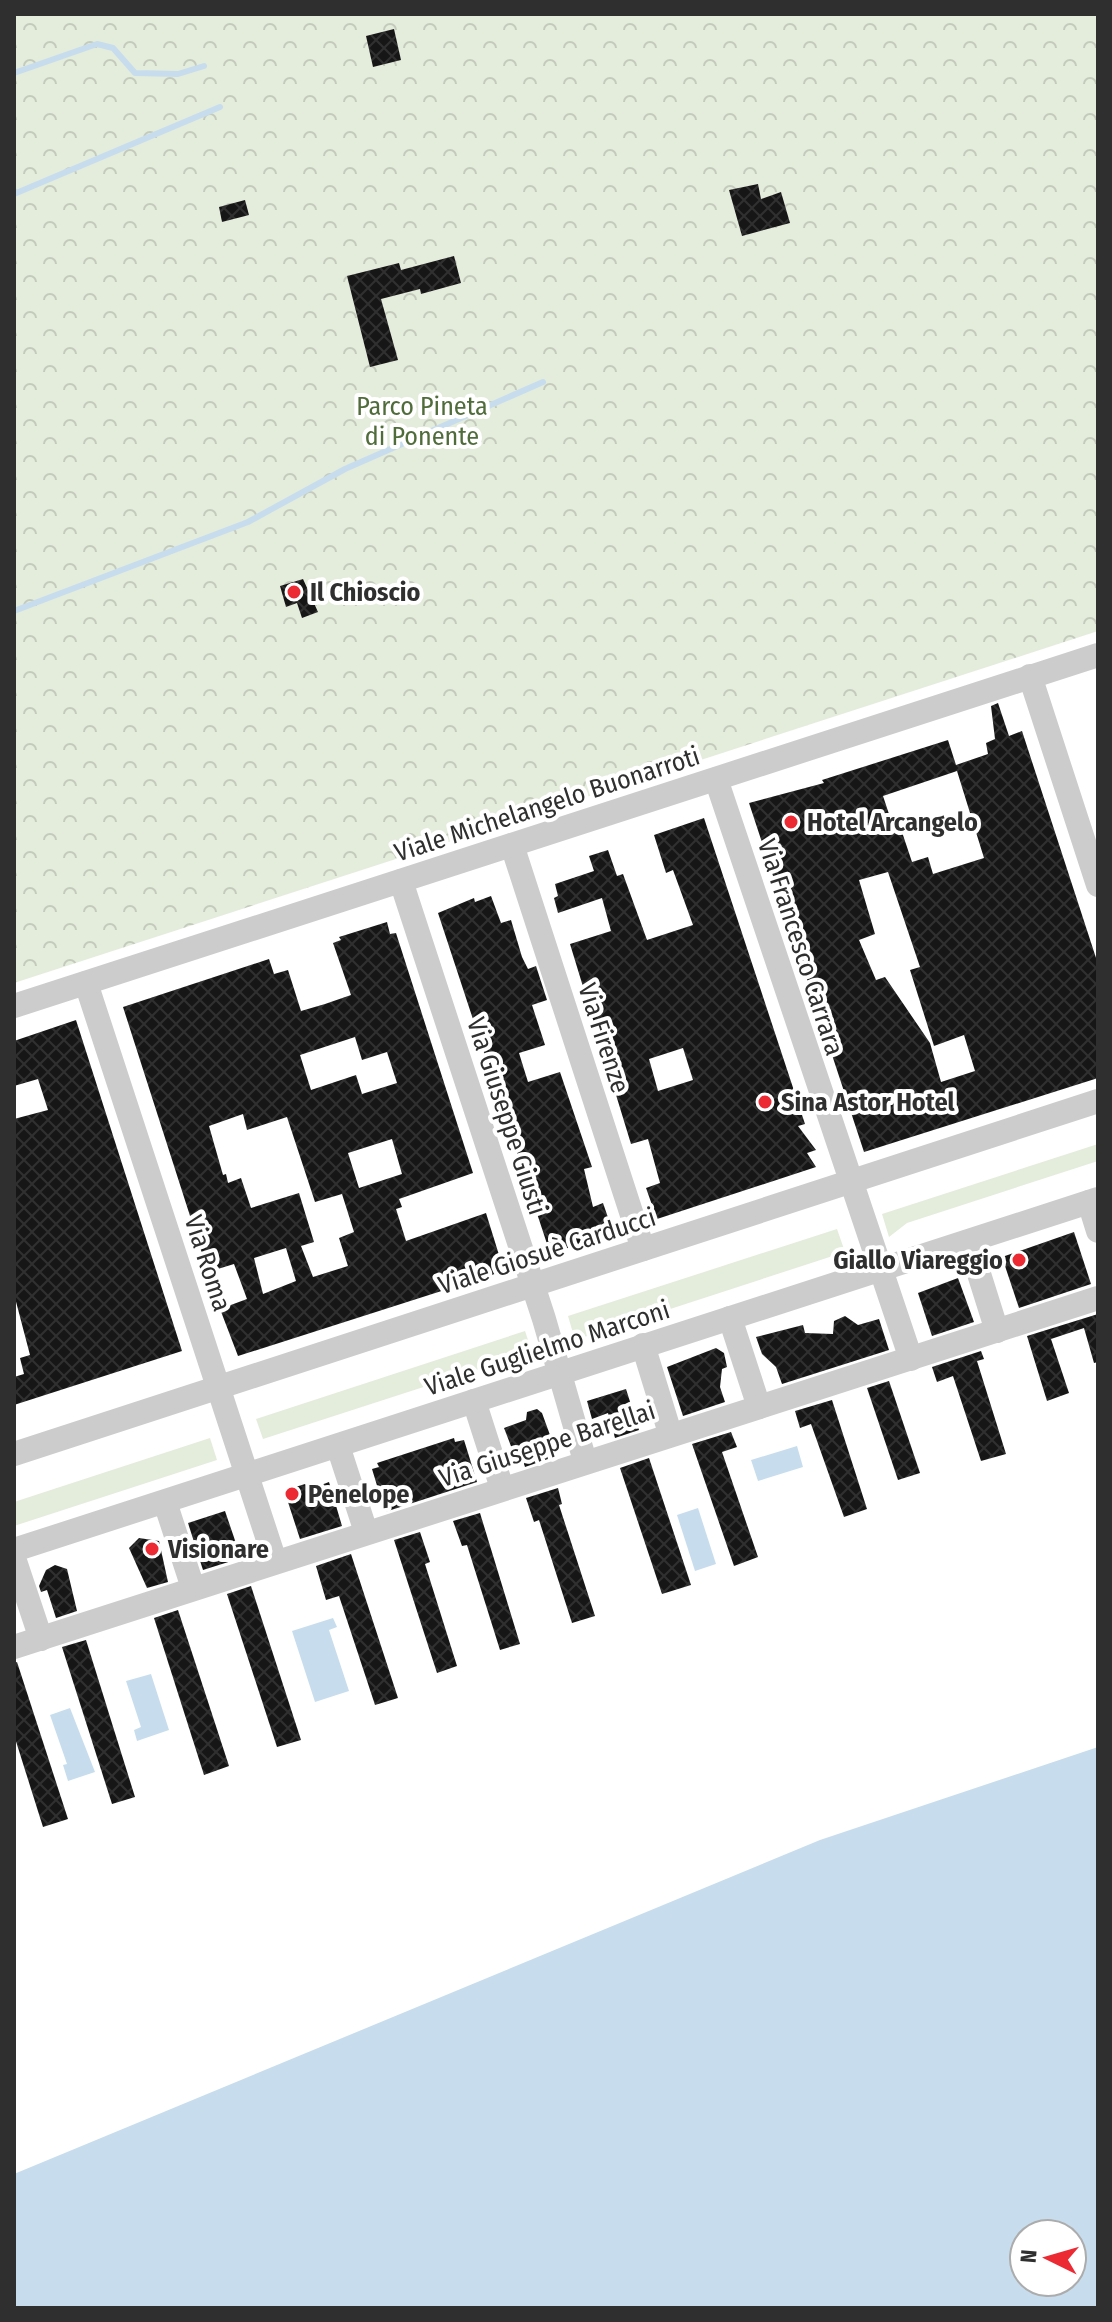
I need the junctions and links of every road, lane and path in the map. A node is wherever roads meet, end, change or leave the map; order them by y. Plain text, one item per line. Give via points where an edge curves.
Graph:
1 (1098, 655) edge
2 (1030, 676) junction
3 (716, 779) junction
4 (512, 845) junction
5 (401, 881) junction
6 (1098, 885) edge
7 (86, 983) junction
8 (14, 1006) edge
9 (1098, 1101) edge
10 (848, 1182) junction
11 (1093, 1201) edge
12 (1098, 1231) edge
13 (969, 1242) junction
14 (643, 1249) junction
15 (883, 1269) junction
16 (532, 1285) junction
17 (1098, 1298) edge
18 (730, 1318) junction
19 (997, 1331) junction
20 (643, 1345) junction
21 (911, 1359) junction
22 (560, 1373) junction
23 (218, 1387) junction
24 (474, 1401) junction
25 (759, 1407) junction
26 (670, 1433) junction
27 (338, 1446) junction
28 (14, 1454) edge
29 (585, 1461) junction
30 (248, 1474) junction
31 (502, 1488) junction
32 (165, 1502) junction
33 (366, 1532) junction
34 (14, 1550) edge
35 (14, 1558) edge
36 (275, 1561) junction
37 (193, 1588) junction
38 (41, 1639) junction
39 (14, 1647) edge

1 - 2 street, Viale Michelangelo Buonarroti
2 - 3 street, Viale Michelangelo Buonarroti
2 - 6 street
3 - 4 street, Viale Michelangelo Buonarroti
3 - 10 street, Via Francesco Carrara
4 - 5 street, Viale Michelangelo Buonarroti
4 - 14 street, Via Firenze
5 - 7 street, Viale Michelangelo Buonarroti
5 - 16 street, Via Giuseppe Giusti
7 - 8 street, Viale Michelangelo Buonarroti
7 - 23 street, Via Roma
9 - 10 street, Viale Giosuè Carducci
10 - 14 street, Viale Giosuè Carducci
10 - 15 street, Via Francesco Carrara
11 - 12 street
11 - 13 street, Viale Guglielmo Marconi
13 - 15 street, Viale Guglielmo Marconi
13 - 19 street
14 - 16 street, Viale Giosuè Carducci
15 - 18 street, Viale Guglielmo Marconi
15 - 21 street, Via Francesco Carrara
16 - 22 street, Via Giuseppe Giusti
16 - 23 street, Viale Giosuè Carducci
17 - 19 street, Via Giuseppe Barellai
18 - 20 street, Viale Guglielmo Marconi
18 - 25 street
19 - 21 street, Via Giuseppe Barellai
20 - 22 street, Viale Guglielmo Marconi
20 - 26 street
21 - 25 street, Via Giuseppe Barellai
22 - 24 street, Viale Guglielmo Marconi
22 - 29 street, Via Giuseppe Giusti
23 - 28 street, Viale Giosuè Carducci
23 - 30 street, Via Roma
24 - 27 street, Viale Guglielmo Marconi
24 - 31 street
25 - 26 street, Via Giuseppe Barellai
26 - 29 street, Via Giuseppe Barellai
27 - 30 street, Viale Guglielmo Marconi
27 - 33 street
29 - 31 street, Via Giuseppe Barellai
30 - 32 street, Viale Guglielmo Marconi
30 - 36 street, Via Roma
31 - 33 street, Via Giuseppe Barellai
32 - 34 street, Viale Guglielmo Marconi
32 - 37 street
33 - 36 street, Via Giuseppe Barellai
35 - 38 street
36 - 37 street, Via Giuseppe Barellai
37 - 38 street, Via Giuseppe Barellai
38 - 39 street, Via Giuseppe Barellai

